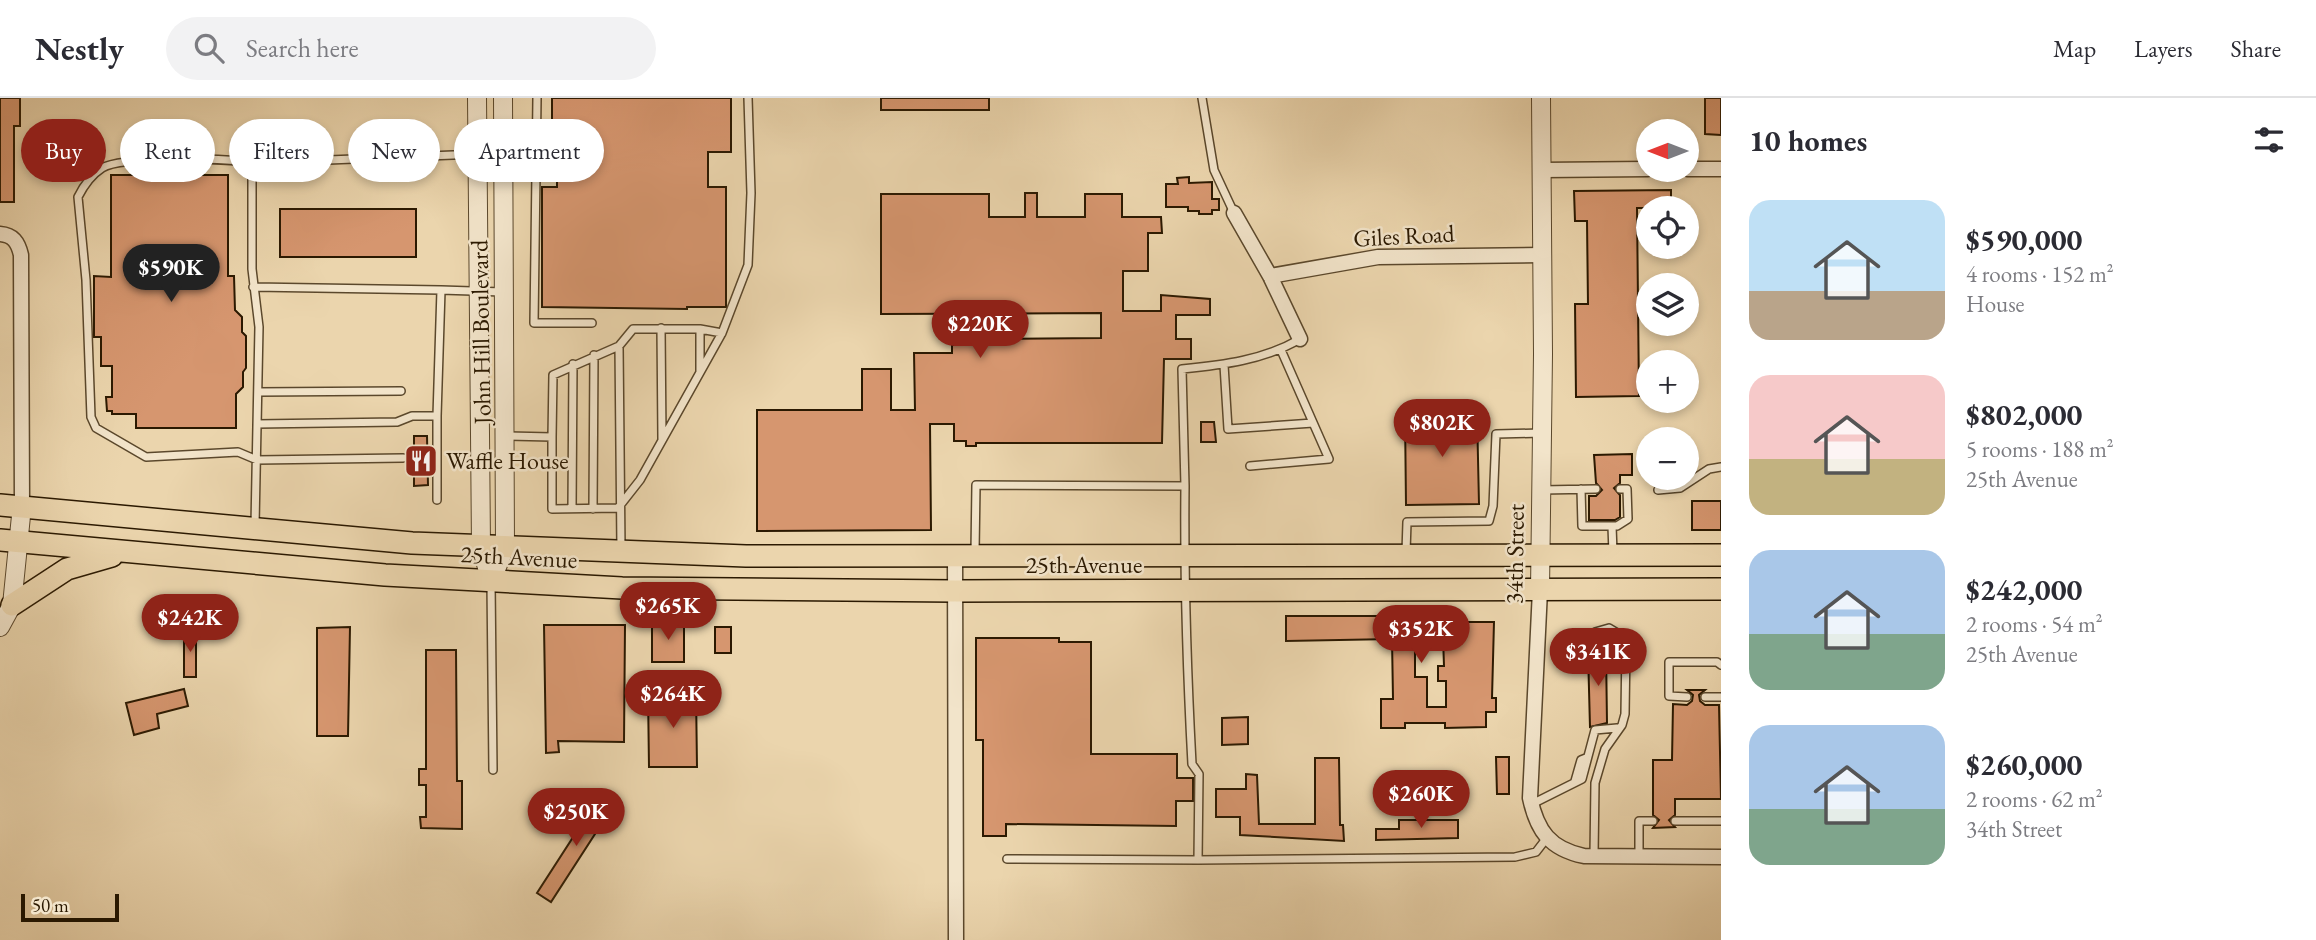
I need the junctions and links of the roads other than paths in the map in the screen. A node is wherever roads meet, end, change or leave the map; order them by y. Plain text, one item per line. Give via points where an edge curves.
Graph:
1 (477, 98) edge
2 (503, 98) edge
3 (537, 98) edge
4 (748, 98) edge
5 (1202, 98) edge
6 (1541, 98) edge
7 (477, 119) edge
8 (503, 119) edge
9 (454, 154) edge
10 (229, 159) edge
11 (334, 159) edge
12 (1636, 169) edge
13 (1699, 169) edge
14 (1721, 169) edge
15 (1542, 170) junction
16 (252, 182) edge
17 (477, 182) edge
18 (504, 182) edge
19 (1234, 213) joint
20 (0, 234) edge
21 (1542, 255) junction
22 (1270, 276) junction
23 (253, 287) junction
24 (441, 290) junction
25 (477, 292) junction
26 (504, 292) junction
27 (592, 323) dead end
28 (661, 328) junction
29 (700, 329) junction
30 (722, 333) junction
31 (1300, 339) joint
32 (619, 346) junction
33 (1281, 350) junction
34 (594, 355) junction
35 (573, 364) junction
36 (1224, 365) junction
37 (700, 373) junction
38 (401, 391) dead end
39 (258, 392) junction
40 (437, 416) junction
41 (1313, 423) junction
42 (257, 424) junction
43 (1542, 433) junction
44 (507, 436) junction
45 (552, 437) junction
46 (662, 440) junction
47 (403, 458) dead end
48 (257, 460) junction
49 (1250, 466) dead end
50 (1721, 467) edge
51 (1699, 476) edge
52 (1185, 486) junction
53 (1581, 489) junction
54 (1596, 489) dead end
55 (1620, 489) dead end
56 (1541, 490) junction
57 (437, 500) dead end
58 (0, 505) edge
59 (22, 506) junction
60 (572, 508) junction
61 (618, 508) junction
62 (593, 509) junction
63 (1606, 525) junction
64 (255, 529) junction
65 (10, 540) edge
66 (481, 546) junction
67 (505, 547) junction
68 (128, 552) junction
69 (621, 553) junction
70 (1613, 555) junction
71 (1721, 555) edge
72 (746, 556) junction
73 (965, 556) junction
74 (1184, 556) junction
75 (1406, 556) junction
76 (1540, 556) junction
77 (491, 582) junction
78 (1721, 589) edge
79 (746, 590) junction
80 (1540, 590) junction
81 (955, 591) junction
82 (1183, 591) junction
83 (12, 606) junction
84 (0, 627) edge
85 (1592, 639) dead end
86 (1721, 665) edge
87 (1721, 696) edge
88 (1687, 697) dead end
89 (1705, 697) dead end
90 (1618, 728) junction
91 (493, 770) dead end
92 (1532, 805) junction
93 (1653, 821) dead end
94 (1675, 821) dead end
95 (1721, 821) edge
96 (1546, 839) junction
97 (1594, 856) junction
98 (1639, 856) junction
99 (1721, 857) edge
100 (1007, 859) dead end
101 (1198, 859) junction
102 (956, 940) edge

1 - 7 street, John Hill Boulevard
2 - 8 street, John Hill Boulevard
3 - 27 lane via 534,323
4 - 30 lane via 748,265
5 - 19 lane via 1214,170
6 - 15 street, 34th Street
9 - 11 lane
10 - 48 lane via 116,162 94,174 78,197 91,417 96,428 146,457 238,452
12 - 15 street
13 - 14 street
15 - 21 street, 34th Street
16 - 23 lane
17 - 25 street, John Hill Boulevard
18 - 26 street, John Hill Boulevard
19 - 22 street
20 - 59 street via 16,240 21,254
21 - 22 street, Giles Road via 1378,257
21 - 43 street, 34th Street
22 - 31 street
23 - 24 lane
23 - 39 lane via 259,327
24 - 25 lane
24 - 40 lane
25 - 26 lane
25 - 66 street, John Hill Boulevard
26 - 44 street, John Hill Boulevard
28 - 29 lane
28 - 32 lane via 633,330
28 - 46 lane
29 - 30 lane
29 - 37 lane
30 - 37 lane
31 - 33 lane
32 - 34 lane
32 - 61 lane
33 - 36 lane
33 - 41 lane
34 - 35 lane
34 - 62 lane
35 - 45 lane via 553,375
35 - 60 lane
36 - 41 lane via 1228,429
36 - 52 lane via 1182,369
37 - 46 lane
38 - 39 lane
39 - 42 lane
40 - 42 lane via 412,416 397,422
40 - 57 lane
41 - 49 lane via 1329,458
42 - 48 lane
43 - 56 street, 34th Street
43 - 75 lane via 1496,434 1489,521 1407,522
44 - 45 lane
44 - 67 street, John Hill Boulevard
45 - 60 lane via 552,509
46 - 61 lane
47 - 48 lane
48 - 64 lane
50 - 51 lane
52 - 73 lane via 976,485
52 - 74 lane
53 - 54 lane
53 - 56 lane
53 - 63 lane via 1582,526
55 - 63 lane via 1627,489 1628,519
56 - 76 street, 34th Street
58 - 59 main road, 25th Avenue
59 - 64 main road, 25th Avenue
59 - 65 street
60 - 62 lane
61 - 62 lane
61 - 69 lane
63 - 70 lane
64 - 66 main road, 25th Avenue
65 - 68 main road, 25th Avenue
65 - 83 street
66 - 67 main road, 25th Avenue
66 - 77 street, John Hill Boulevard
67 - 69 main road, 25th Avenue
67 - 77 street, John Hill Boulevard
68 - 77 main road, 25th Avenue
68 - 83 main road via 67,569
69 - 72 main road, 25th Avenue
70 - 71 main road, 25th Avenue
70 - 76 main road, 25th Avenue
72 - 73 main road, 25th Avenue
72 - 79 main road
73 - 74 main road, 25th Avenue
73 - 81 street
74 - 75 main road, 25th Avenue
74 - 82 lane
75 - 76 main road, 25th Avenue
76 - 80 street, 34th Street
77 - 79 main road, 25th Avenue
77 - 91 lane
78 - 80 main road, 25th Avenue
79 - 81 main road, 25th Avenue
80 - 82 main road, 25th Avenue
80 - 92 street, 34th Street
81 - 82 main road, 25th Avenue
81 - 102 street
82 - 101 lane via 1189,623 1192,764 1199,774
83 - 84 street
85 - 90 lane via 1595,632 1609,628 1624,637 1625,713
86 - 88 lane via 1669,662 1669,696
87 - 89 lane
90 - 92 lane via 1595,730 1575,781
90 - 97 lane via 1598,766
92 - 96 street, 34th Street
93 - 98 lane via 1639,821
94 - 95 lane
96 - 97 street via 1569,853
96 - 101 lane via 1536,852 1514,857
97 - 98 street
98 - 99 street
100 - 101 lane

